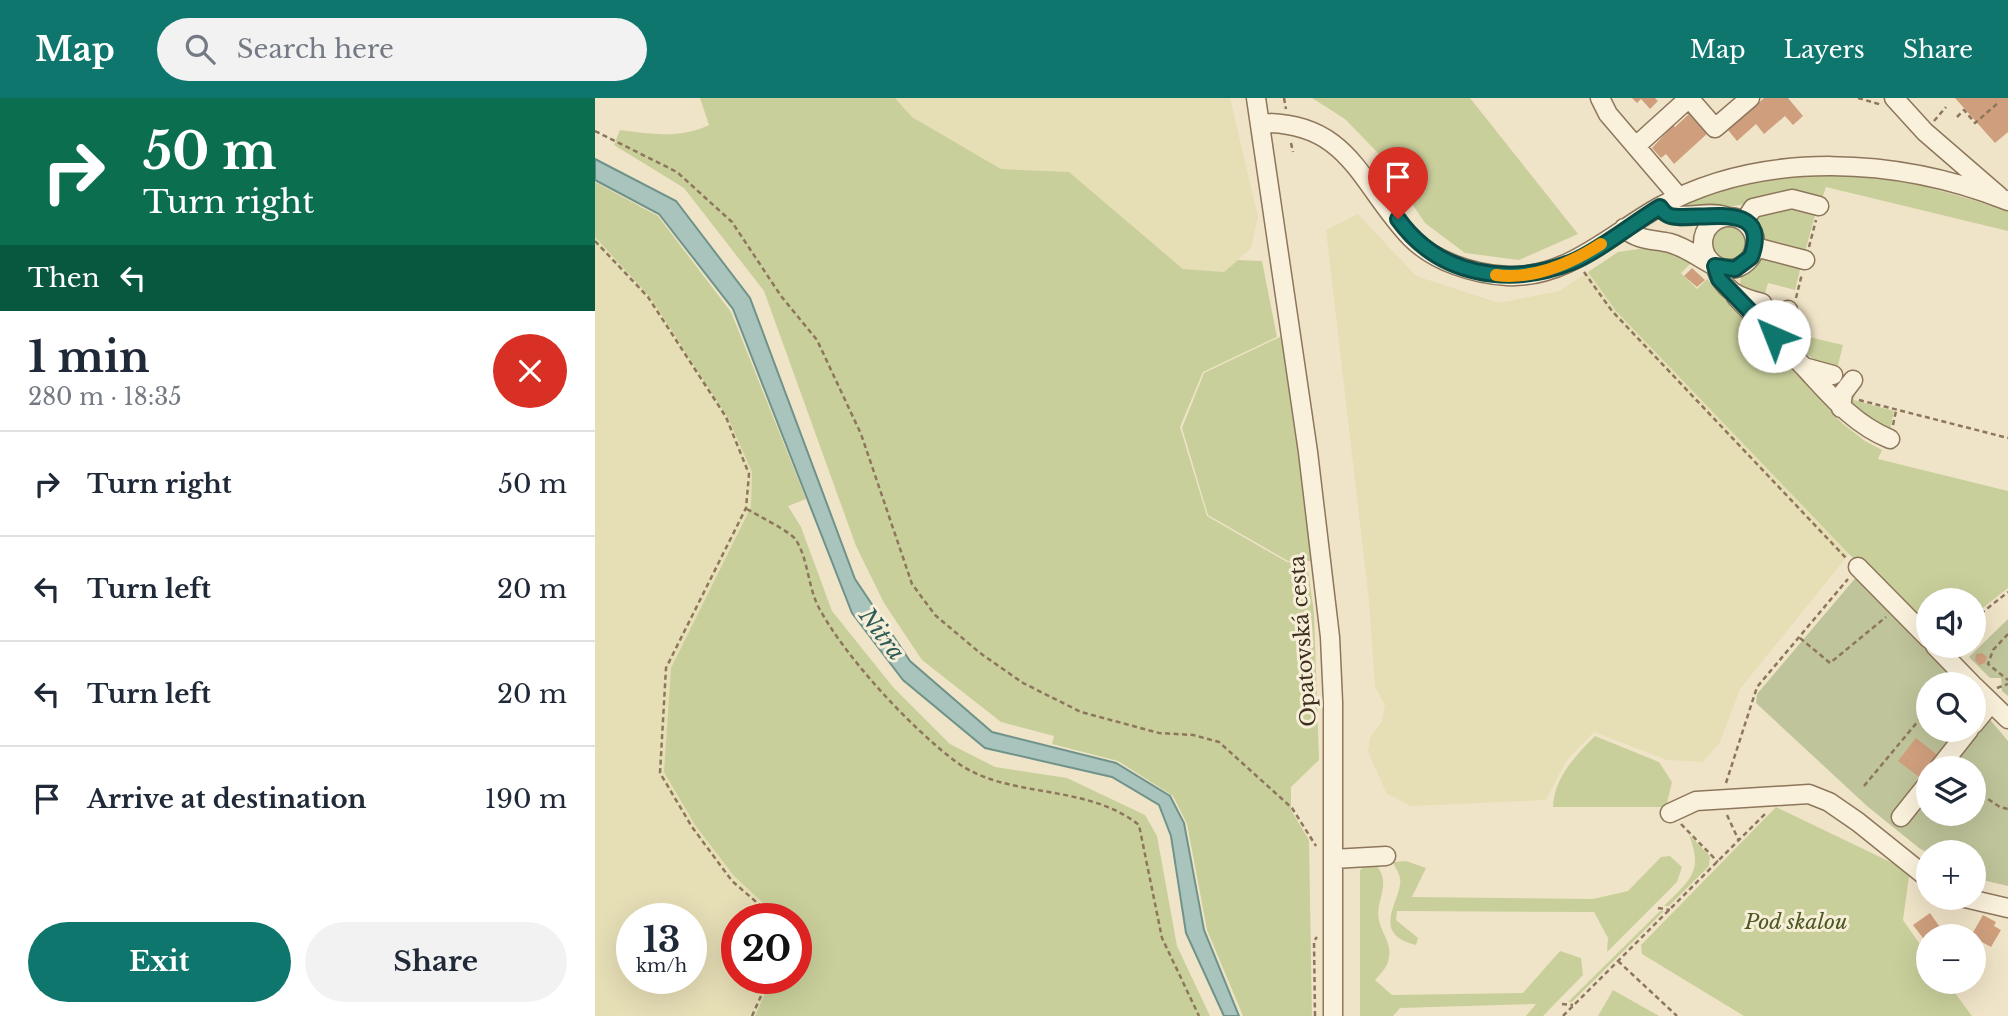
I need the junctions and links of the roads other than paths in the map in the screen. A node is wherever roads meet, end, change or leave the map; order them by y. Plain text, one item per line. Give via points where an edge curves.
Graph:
1 (1256, 98) edge
2 (1600, 98) edge
3 (1689, 98) edge
4 (1750, 98) edge
5 (1893, 98) edge
6 (1260, 122) junction
7 (1636, 146) junction
8 (1941, 147) junction
9 (1926, 177) junction
10 (1679, 197) junction
11 (2005, 200) edge
12 (1819, 206) dead end
13 (1660, 207) junction
14 (1736, 219) junction
15 (1624, 229) junction
16 (1755, 247) junction
17 (1805, 260) dead end
18 (1715, 266) junction
19 (1736, 297) junction
20 (1762, 303) dead end
21 (1788, 310) dead end
22 (1774, 336) junction
23 (1804, 367) junction
24 (1833, 375) dead end
25 (1855, 385) road end
26 (1841, 408) junction
27 (1890, 439) dead end
28 (1858, 567) road end
29 (1916, 626) edge
30 (1947, 658) edge
31 (1960, 672) edge
32 (1986, 699) edge
33 (1991, 704) junction
34 (1986, 710) edge
35 (2008, 719) edge
36 (1960, 742) edge
37 (1948, 756) edge
38 (1916, 798) edge
39 (1670, 813) road end
40 (1901, 817) dead end
41 (1387, 856) dead end
42 (1333, 859) junction
43 (1916, 869) edge
44 (1986, 903) edge
45 (2008, 908) edge
46 (1333, 1016) edge

1 - 6 street, Opatovská cesta
2 - 7 street
3 - 4 street via 1716,128
3 - 7 street
5 - 8 street
6 - 15 street via 1288,123 1325,137 1357,164 1411,238 1456,266 1510,276 1541,271 1577,260
6 - 42 street, Opatovská cesta via 1330,637
7 - 10 street
8 - 9 street
8 - 11 street
9 - 10 street via 1845,166 1811,167 1743,177
9 - 11 street
10 - 13 street
12 - 14 street via 1792,199 1753,208
13 - 14 street via 1668,215 1715,213
13 - 15 street
14 - 16 street via 1754,237
14 - 18 street via 1715,220 1706,230 1705,256
15 - 18 street via 1635,238 1672,244
16 - 17 street
16 - 18 street via 1744,265 1725,270
18 - 19 street via 1719,279
19 - 20 street
19 - 22 street
21 - 22 street
22 - 23 street
23 - 24 street
23 - 26 street
25 - 26 street via 1843,393
26 - 27 street via 1868,430
28 - 29 street
30 - 31 street
32 - 33 street
33 - 34 street
33 - 35 street
36 - 37 street
38 - 40 street
39 - 43 street via 1696,801 1808,794 1858,822
41 - 42 street
42 - 46 street, Opatovská cesta
44 - 45 street

